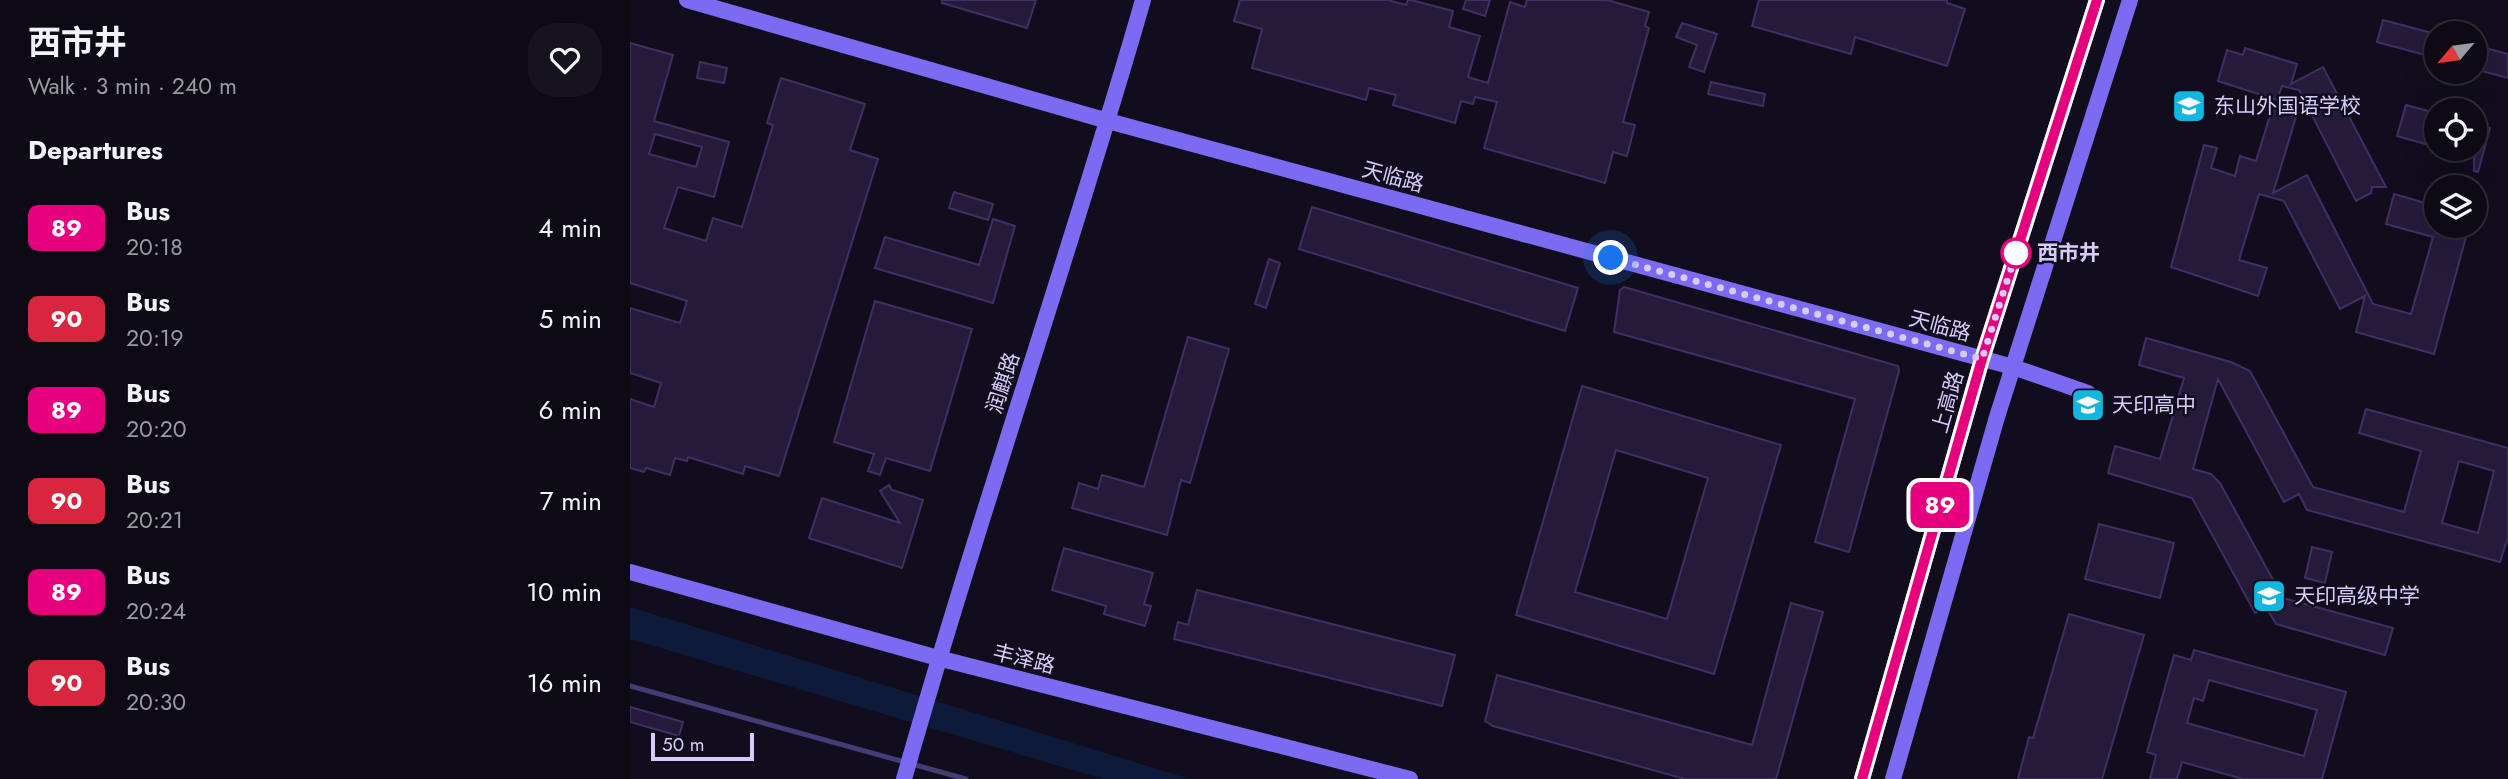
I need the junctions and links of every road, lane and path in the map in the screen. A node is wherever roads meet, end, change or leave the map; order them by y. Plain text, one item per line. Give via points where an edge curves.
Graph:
1 (687, 0) edge
2 (1143, 0) edge
3 (2097, 0) edge
4 (2130, 0) edge
5 (1108, 121) junction
6 (1982, 359) junction
7 (2013, 368) junction
8 (2088, 393) dead end
9 (630, 572) edge
10 (938, 658) junction
11 (630, 685) edge
12 (906, 771) edge
13 (966, 779) edge
14 (1410, 779) edge
15 (1862, 779) edge
16 (1893, 779) edge

1 - 5 main road, 天临路
2 - 5 main road, 润麒路
3 - 6 main road, 上高路
4 - 7 main road
5 - 6 main road, 天临路
5 - 10 main road, 润麒路
6 - 7 main road, 天临路
6 - 15 main road, 上高路
7 - 8 main road, 天临路
7 - 16 main road
9 - 10 main road, 丰泽路
10 - 12 main road, 润麒路
10 - 14 main road, 丰泽路
11 - 12 lane
12 - 13 lane

